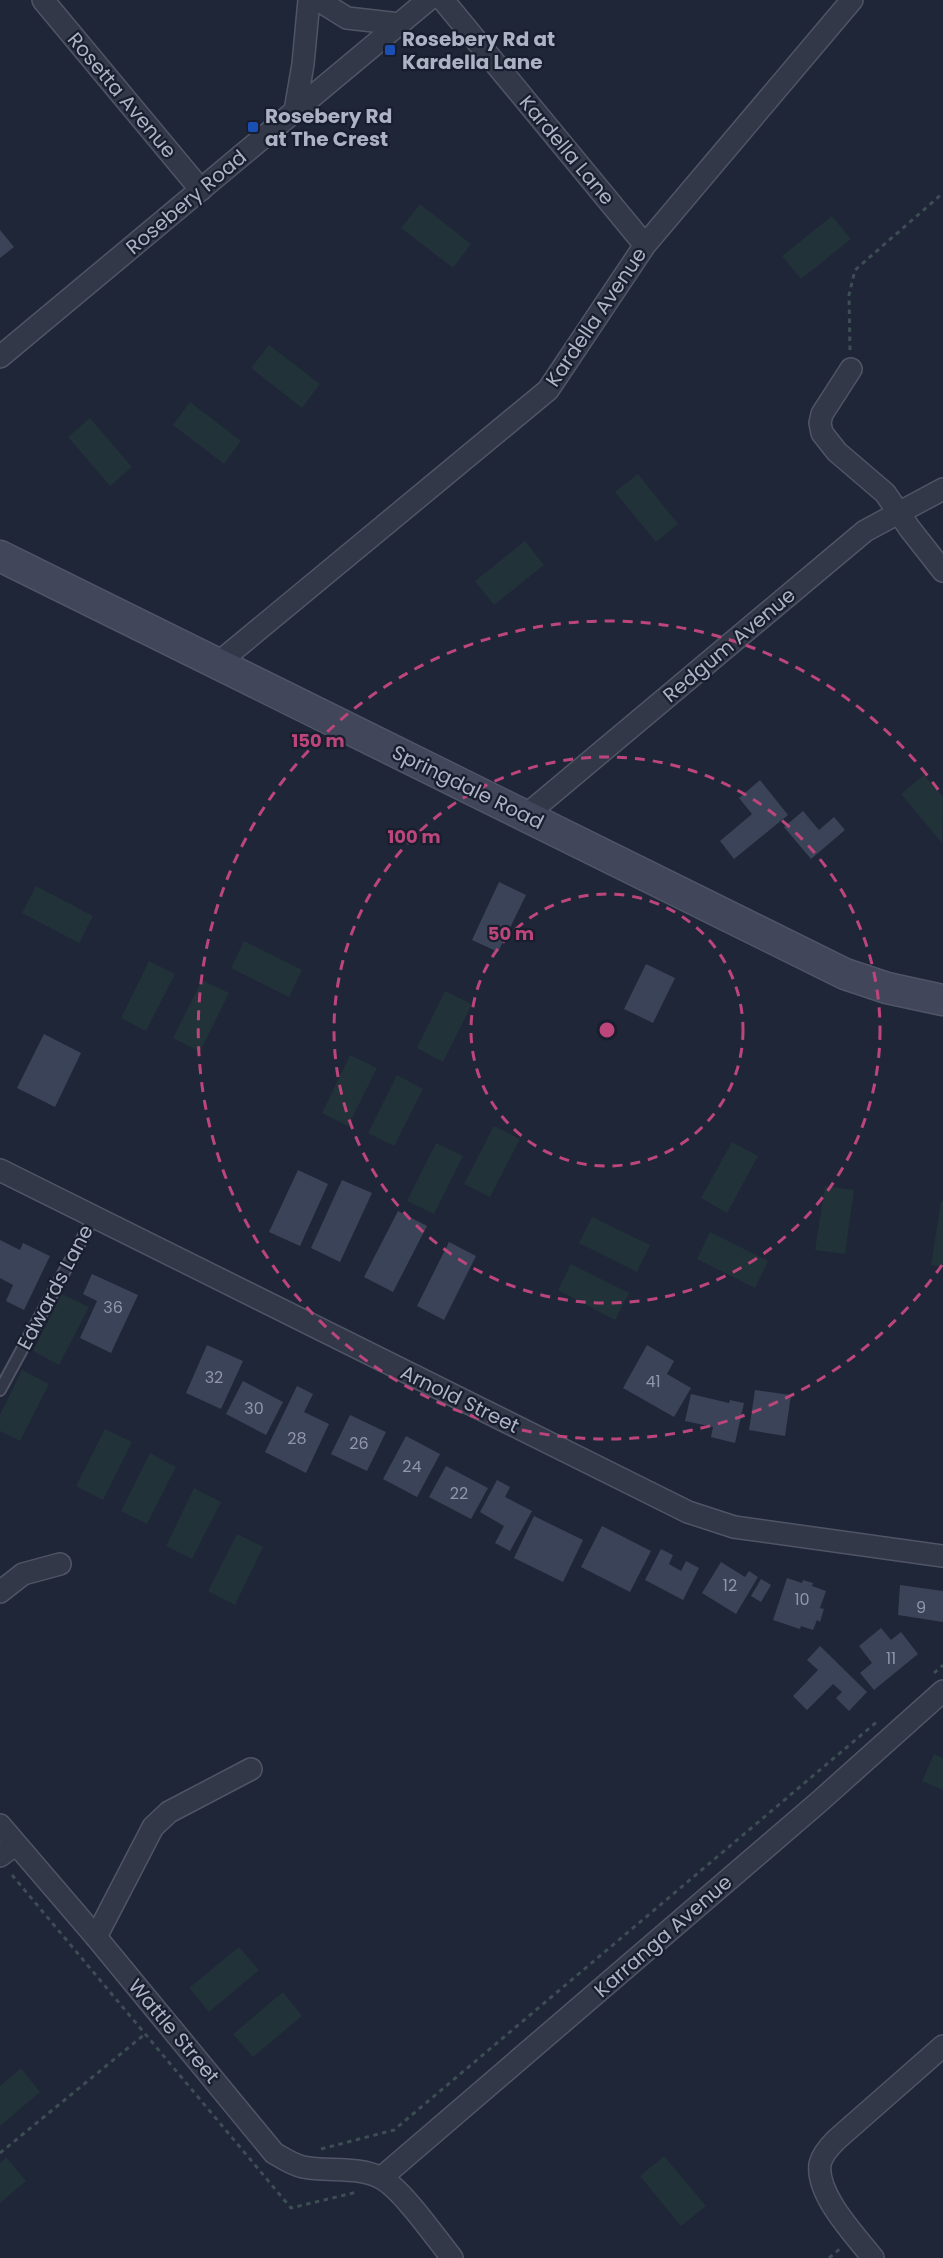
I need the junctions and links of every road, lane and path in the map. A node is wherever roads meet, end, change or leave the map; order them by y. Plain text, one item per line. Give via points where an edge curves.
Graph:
1 (43, 0) edge
2 (309, 0) edge
3 (318, 0) edge
4 (428, 0) edge
5 (442, 0) edge
6 (852, 0) edge
7 (400, 24) junction
8 (295, 111) junction
9 (201, 190) junction
10 (943, 193) edge
11 (645, 245) junction
12 (0, 357) edge
13 (851, 369) joint
14 (943, 489) edge
15 (899, 512) junction
16 (0, 556) edge
17 (943, 571) edge
18 (218, 663) junction
19 (525, 816) junction
20 (943, 1000) edge
21 (0, 1170) edge
22 (94, 1216) junction
23 (0, 1390) edge
24 (943, 1556) edge
25 (60, 1564) dead end
26 (0, 1592) edge
27 (943, 1665) edge
28 (938, 1682) edge
29 (879, 1719) dead end
30 (251, 1769) dead end
31 (0, 1825) edge
32 (8, 1850) edge
33 (12, 1875) dead end
34 (96, 1937) junction
35 (145, 2033) junction
36 (943, 2046) edge
37 (321, 2149) dead end
38 (0, 2152) edge
39 (373, 2184) junction
40 (452, 2258) edge
41 (873, 2258) edge

1 - 9 street, Rosetta Avenue
2 - 8 street
3 - 7 street via 347,18
4 - 7 street, Rosebery Road
5 - 11 street, Kardella Lane
6 - 11 street, Kardella Avenue
7 - 8 street, Rosebery Road
8 - 9 street, Rosebery Road
9 - 12 street, Rosebery Road
10 - 13 path via 855,270 849,295
11 - 18 street, Kardella Avenue via 548,390
13 - 15 street via 822,414 822,433 837,452 885,493
14 - 15 street, Redgum Avenue
15 - 17 street
15 - 19 street, Redgum Avenue via 866,531
16 - 18 main road, Springdale Road
18 - 19 main road, Springdale Road
19 - 20 main road, Springdale Road via 845,974
21 - 22 street, Arnold Street
22 - 23 lane, Edwards Lane
22 - 24 street, Arnold Street via 688,1512 734,1527
25 - 26 street via 23,1574
27 - 28 path
28 - 39 street, Karranga Avenue via 820,1801
29 - 37 path via 394,2130
30 - 34 street via 170,1812 153,1827
31 - 32 street, Wattle Street
32 - 34 street, Wattle Street
33 - 35 path
34 - 39 street, Wattle Street via 274,2153 303,2167 359,2172
35 - 38 path
35 - 39 path via 291,2208
36 - 41 street via 836,2140 820,2163 828,2199
39 - 40 street via 397,2191

